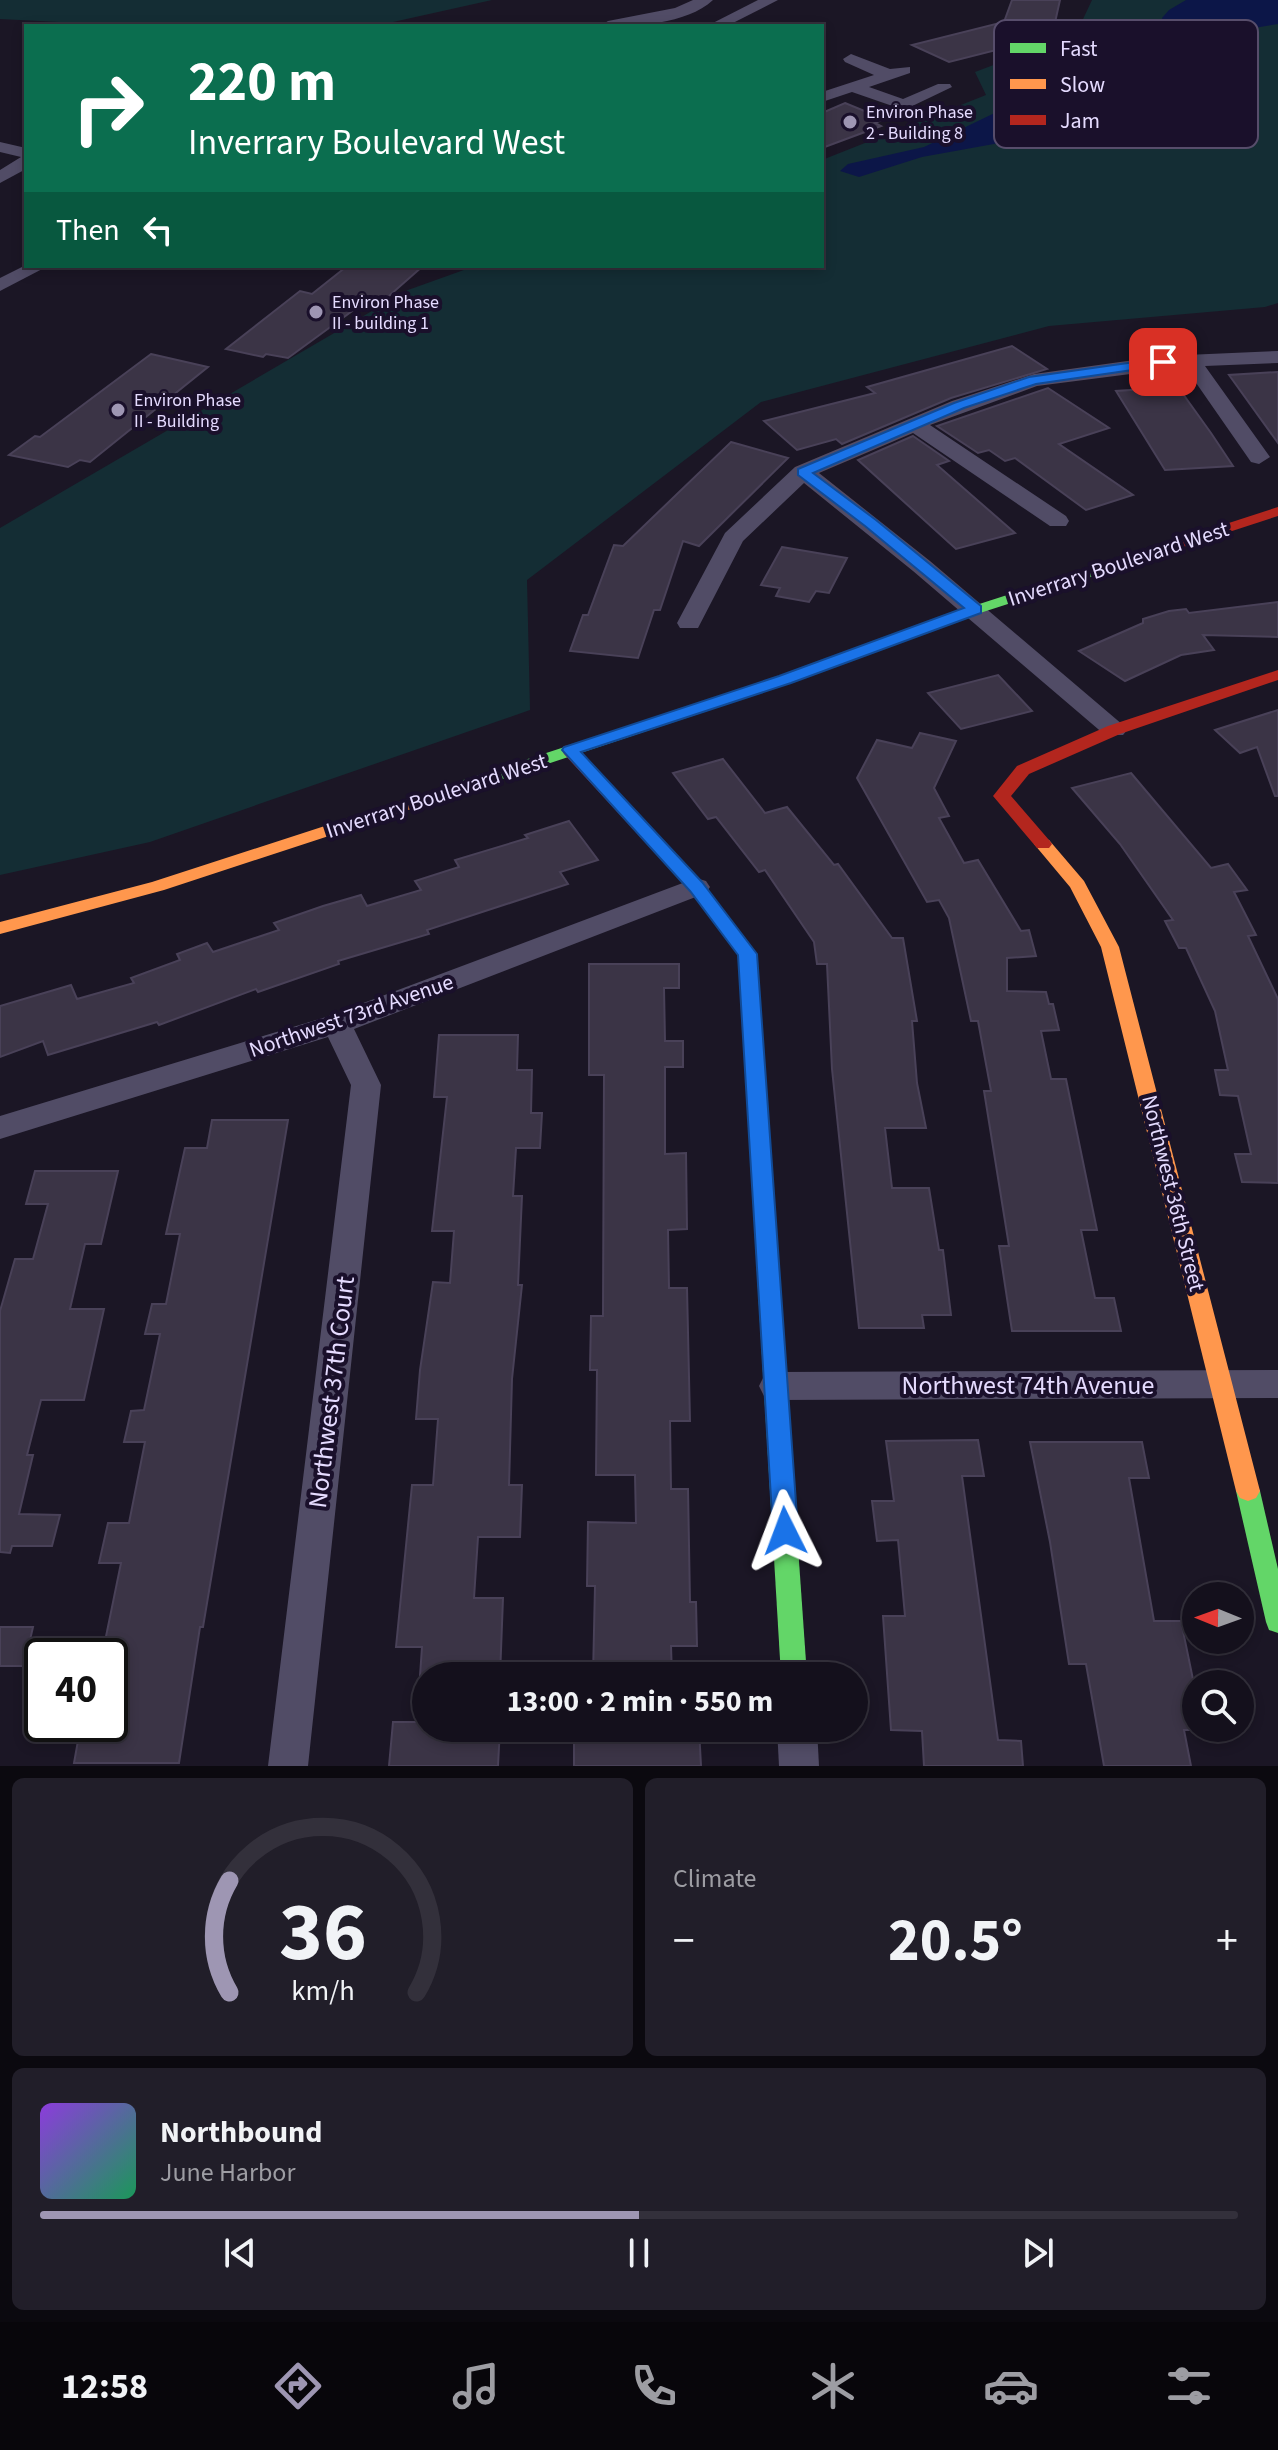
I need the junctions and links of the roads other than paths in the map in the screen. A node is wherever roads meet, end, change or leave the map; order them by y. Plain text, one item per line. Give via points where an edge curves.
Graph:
1 (705, 0) edge
2 (770, 0) edge
3 (618, 24) edge
4 (719, 24) edge
5 (851, 59) dead end
6 (853, 87) junction
7 (944, 87) dead end
8 (824, 96) edge
9 (0, 147) edge
10 (24, 153) edge
11 (24, 162) edge
12 (0, 178) edge
13 (35, 268) edge
14 (0, 285) edge
15 (1278, 357) edge
16 (1191, 361) junction
17 (914, 424) junction
18 (1259, 457) dead end
19 (803, 472) junction
20 (1278, 511) edge
21 (1058, 521) dead end
22 (975, 610) junction
23 (689, 623) dead end
24 (1278, 675) edge
25 (1114, 730) junction
26 (570, 750) junction
27 (696, 887) junction
28 (0, 928) edge
29 (337, 1024) junction
30 (0, 1128) edge
31 (1223, 1384) junction
32 (1278, 1384) edge
33 (777, 1386) junction
34 (1278, 1622) edge
35 (793, 1662) edge
36 (798, 1742) edge
37 (288, 1766) edge
38 (799, 1766) edge

1 - 3 street via 679,12
2 - 4 street
5 - 6 street via 897,72
6 - 7 street via 904,105
6 - 8 street
9 - 10 street
11 - 12 street
13 - 14 street
15 - 16 street
16 - 17 street via 1034,380
16 - 18 street
17 - 19 street
17 - 21 street
19 - 22 street
19 - 23 street via 733,538
20 - 22 street, Inverrary Boulevard West
22 - 25 street
22 - 26 street, Inverrary Boulevard West via 785,680
24 - 25 street
25 - 31 street, Northwest 36th Street via 1023,770 1002,796 1078,885 1110,947
26 - 27 street
26 - 28 street, Inverrary Boulevard West via 158,886
27 - 29 street, Northwest 73rd Avenue
27 - 33 street via 747,954
29 - 30 street, Northwest 73rd Avenue
29 - 37 street, Northwest 37th Court via 366,1085
31 - 32 street, Northwest 74th Avenue
31 - 33 street, Northwest 74th Avenue
31 - 34 street, Northwest 36th Street
33 - 35 street
36 - 38 street

